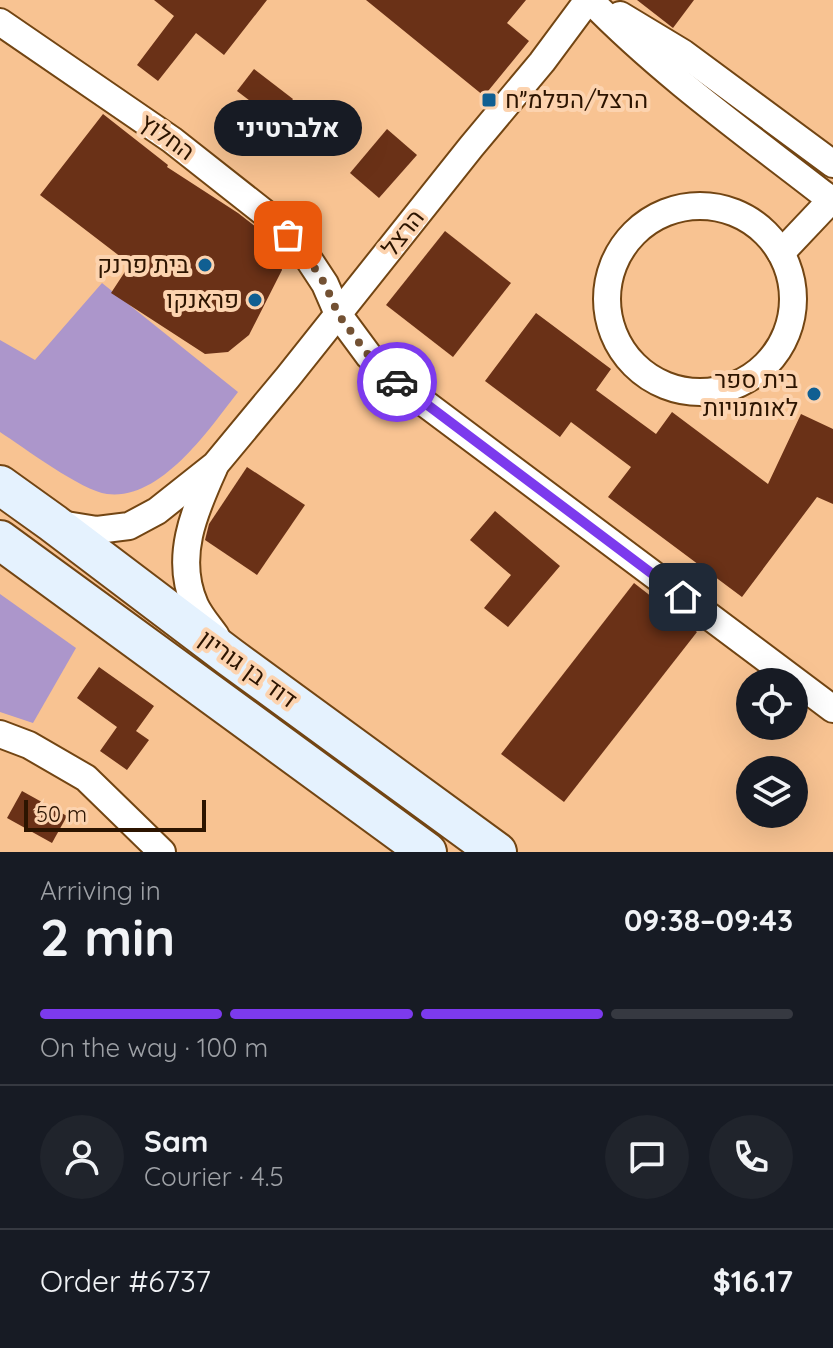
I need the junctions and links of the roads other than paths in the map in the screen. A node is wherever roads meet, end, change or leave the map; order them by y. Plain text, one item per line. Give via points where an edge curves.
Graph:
1 (590, 0) edge
2 (0, 22) edge
3 (833, 164) edge
4 (832, 199) edge
5 (781, 253) junction
6 (338, 314) junction
7 (215, 465) junction
8 (0, 485) edge
9 (53, 523) junction
10 (0, 540) edge
11 (230, 657) junction
12 (833, 709) edge
13 (0, 734) edge
14 (162, 852) edge
15 (427, 852) edge
16 (497, 852) edge

1 - 3 street via 683,53
1 - 4 street via 675,78
1 - 6 street, הרצל
2 - 6 street, החלוץ via 172,140 271,218 304,252
4 - 5 street
5 - 5 street via 760,228 732,211 700,206 668,211 640,227 619,252 608,282 608,315 617,343 635,366 659,383 688,392 718,391 745,381 769,363 785,338 793,309 791,280
6 - 7 street, הרצל
6 - 12 street, החלוץ via 395,381
7 - 9 street, הרצל via 129,526 97,530
7 - 11 street, הרצל via 196,507 186,576 196,607
8 - 9 main road, דוד בן גוריון
9 - 11 main road, דוד בן גוריון
10 - 15 main road, דוד בן גוריון
11 - 16 main road, דוד בן גוריון
13 - 14 street via 86,778

